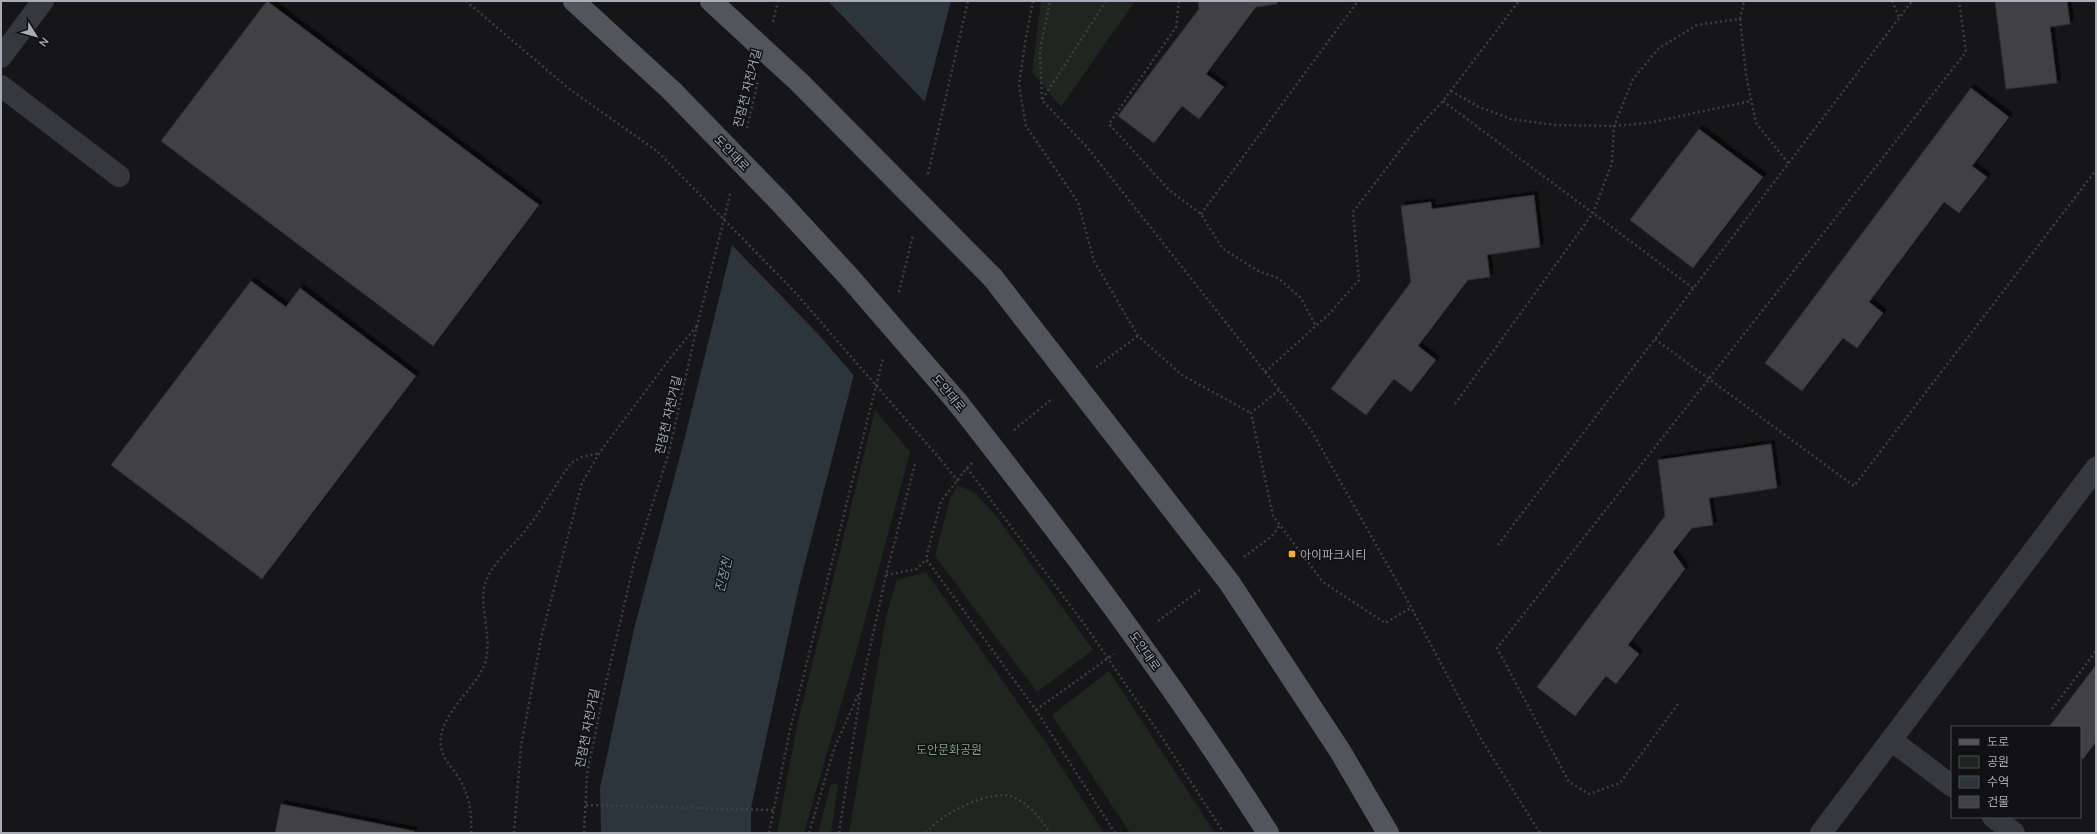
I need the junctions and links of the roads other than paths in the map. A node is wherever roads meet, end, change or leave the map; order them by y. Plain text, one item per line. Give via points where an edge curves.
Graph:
1 (43, 1) edge
2 (574, 1) edge
3 (711, 1) edge
4 (1, 57) edge
5 (1, 86) edge
6 (119, 176) dead end
7 (2096, 468) edge
8 (1891, 740) junction
9 (1951, 785) edge
10 (1994, 818) edge
11 (1268, 833) edge
12 (1388, 833) edge
13 (1821, 833) edge
14 (2014, 833) edge

1 - 4 street
2 - 11 main road, 도안대로, bridge via 672,91 780,202 850,278 958,403 1136,638 1224,764
3 - 12 main road, bridge via 799,82 994,278 1223,573 1340,750
5 - 6 street
7 - 8 street
8 - 9 street
8 - 13 street
10 - 14 street

